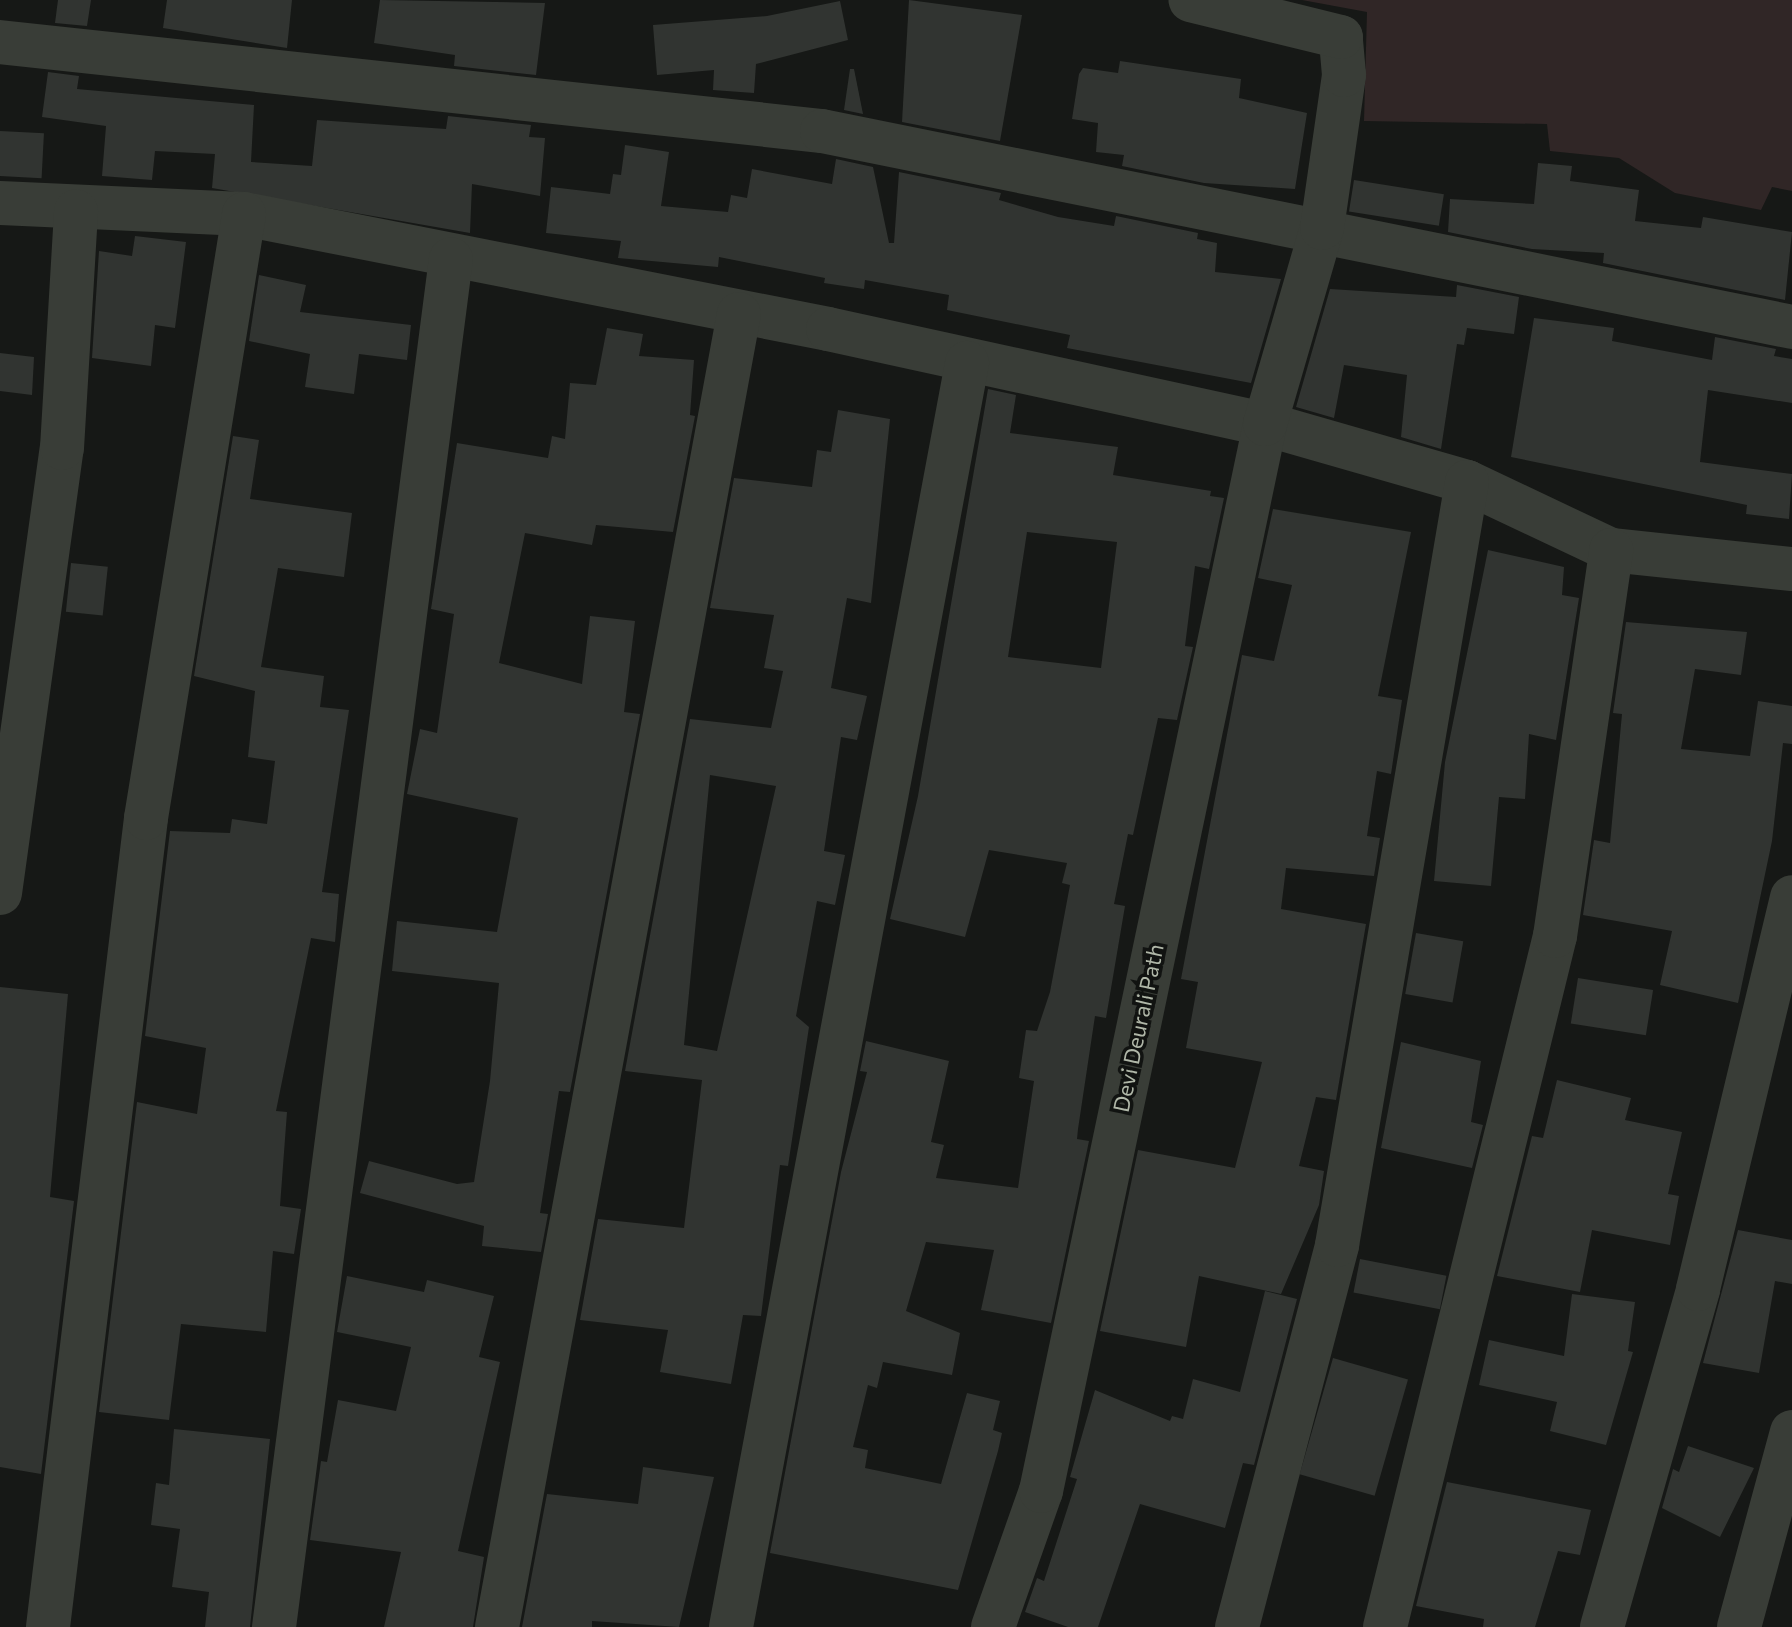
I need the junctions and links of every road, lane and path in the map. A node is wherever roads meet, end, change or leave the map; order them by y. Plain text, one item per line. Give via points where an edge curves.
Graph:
1 (1190, 0) edge
2 (0, 42) edge
3 (0, 203) edge
4 (76, 211) junction
5 (244, 214) junction
6 (1322, 228) junction
7 (451, 259) junction
8 (739, 314) junction
9 (1792, 327) edge
10 (967, 363) junction
11 (1265, 424) junction
12 (1467, 482) junction
13 (1611, 550) junction
14 (1792, 569) edge
15 (0, 893) edge
16 (1792, 897) edge
17 (1792, 1432) edge
18 (48, 1627) edge
19 (274, 1627) edge
20 (497, 1627) edge
21 (731, 1627) edge
22 (993, 1627) edge
23 (1237, 1627) edge
24 (1385, 1627) edge
25 (1602, 1627) edge
26 (1739, 1627) edge

1 - 6 street, Devi Deurali Path via 1341,37 1344,75
2 - 6 street via 822,131
3 - 4 street
4 - 5 street
4 - 15 street via 62,448
5 - 7 street
5 - 18 street via 146,818
6 - 9 street
6 - 11 street, Devi Deurali Path
7 - 8 street
7 - 19 street
8 - 10 street
8 - 20 street
10 - 11 street
10 - 21 street
11 - 12 street
11 - 22 street, Devi Deurali Path via 1041,1491
12 - 13 street
12 - 23 street via 1337,1245
13 - 14 street
13 - 24 street via 1555,936
16 - 25 street via 1698,1289
17 - 26 street

